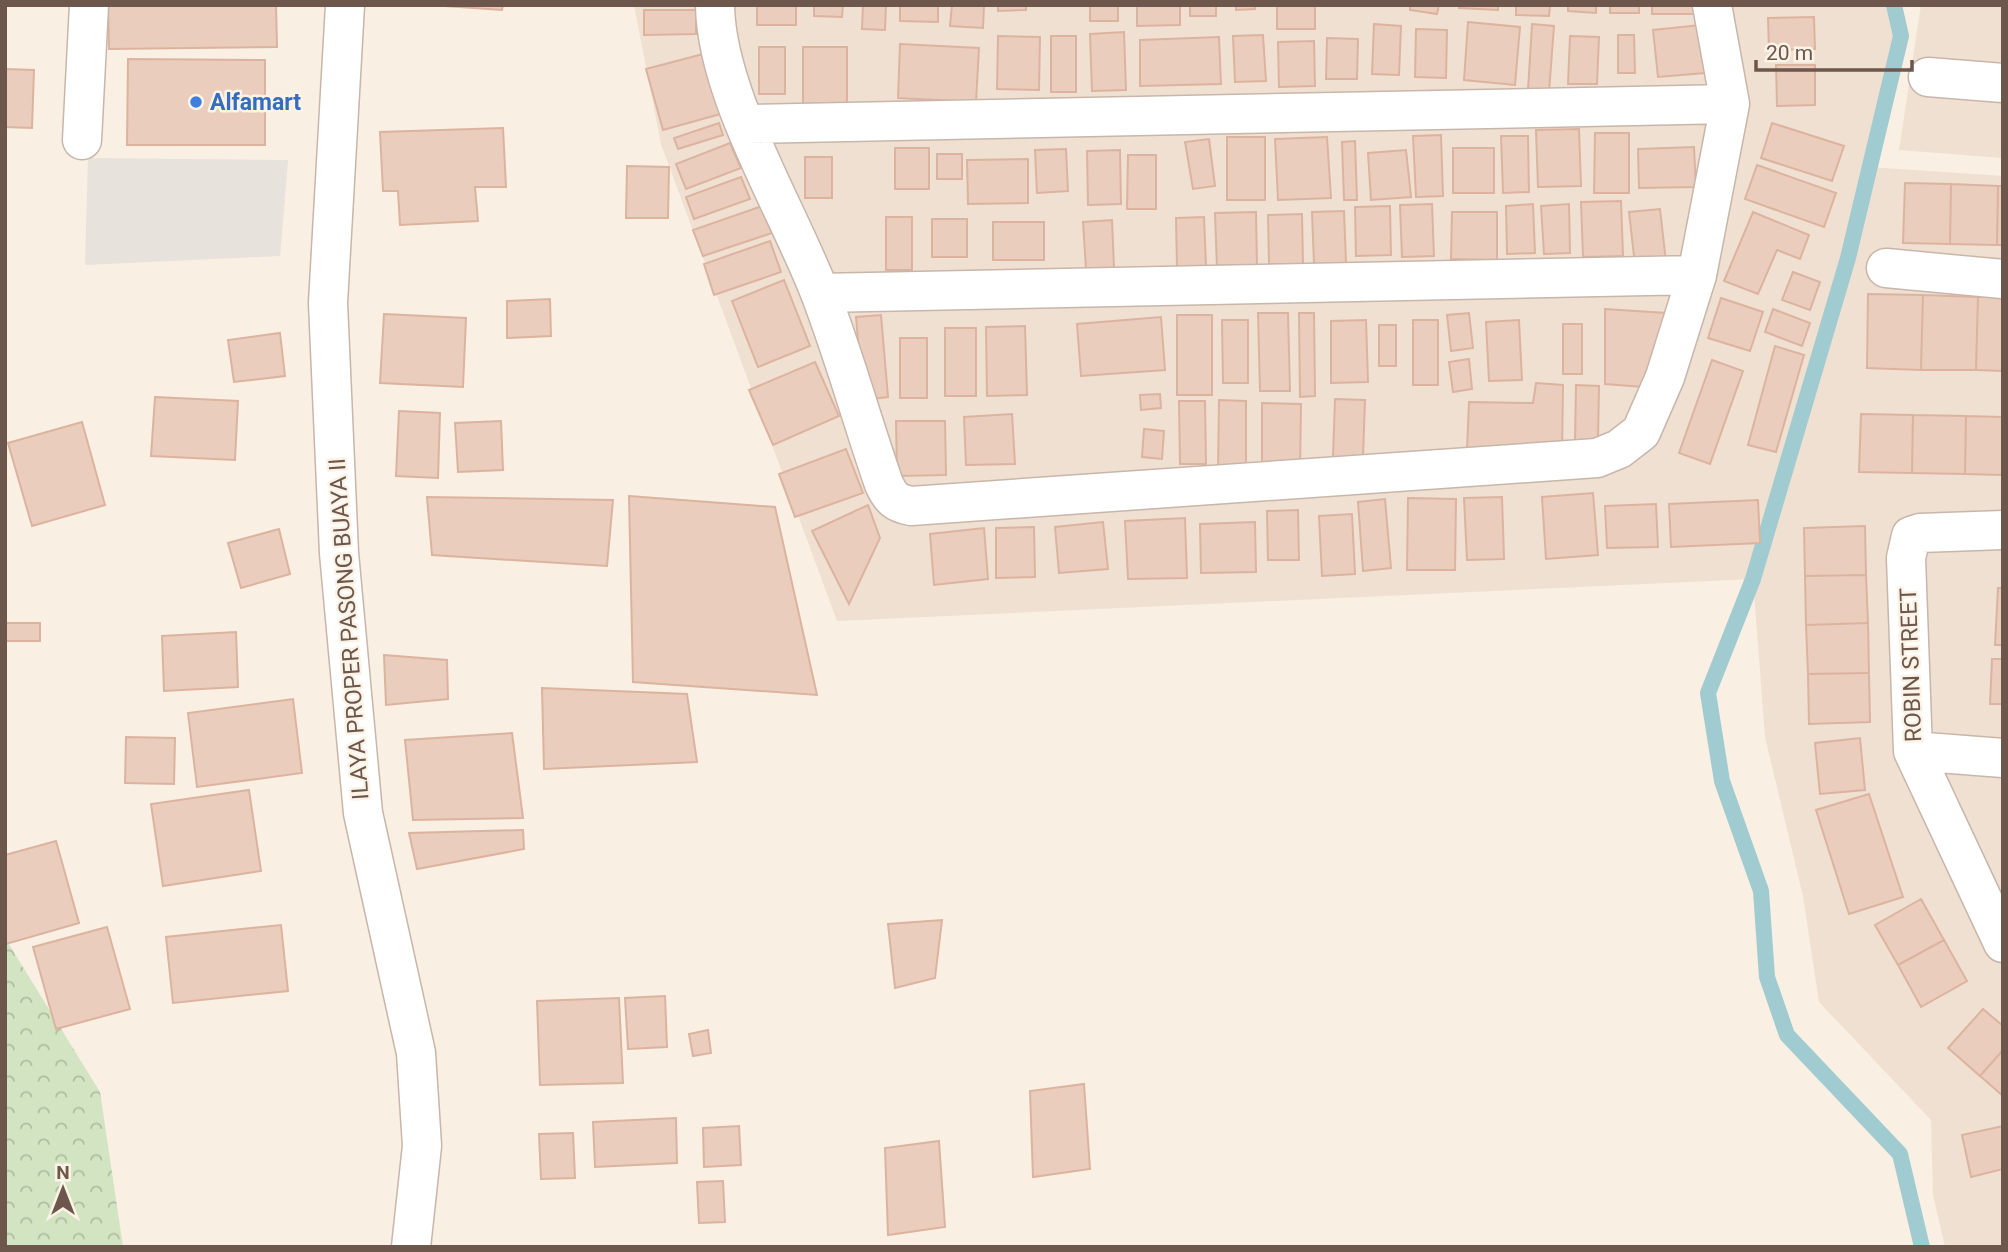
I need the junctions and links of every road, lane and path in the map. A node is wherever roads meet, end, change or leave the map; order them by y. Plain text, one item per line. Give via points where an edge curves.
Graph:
1 (89, 5) edge
2 (345, 5) edge
3 (715, 5) edge
4 (1712, 5) edge
5 (1928, 77) dead end
6 (2003, 83) edge
7 (1730, 104) junction
8 (746, 124) junction
9 (82, 140) dead end
10 (1886, 268) dead end
11 (1697, 275) junction
12 (2003, 279) edge
13 (820, 293) junction
14 (2003, 530) edge
15 (1913, 751) junction
16 (2003, 758) edge
17 (2003, 943) edge
18 (411, 1247) edge

1 - 9 street
2 - 18 street, ILAYA PROPER PASONG BUAYA II via 328,303 339,553 363,813 416,1053 422,1146
3 - 8 street via 715,35
4 - 7 street
5 - 6 street
7 - 8 street
7 - 11 street
8 - 13 street
10 - 12 street
11 - 13 street
11 - 13 street via 1665,377 1641,432 1597,458 911,506 898,503 884,484
14 - 15 street, ROBIN STREET via 1931,531 1911,536 1906,558
15 - 16 street
15 - 17 street, ROBIN STREET

